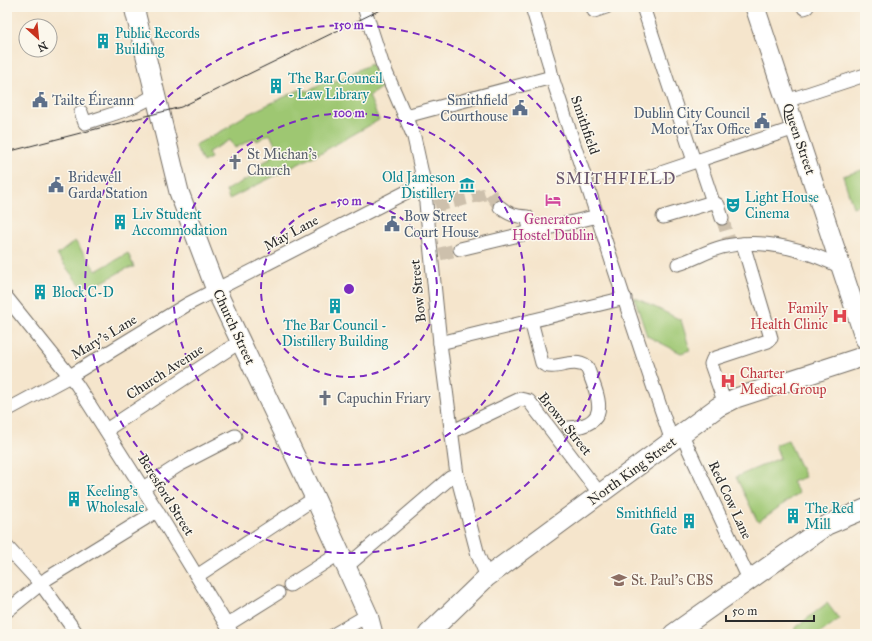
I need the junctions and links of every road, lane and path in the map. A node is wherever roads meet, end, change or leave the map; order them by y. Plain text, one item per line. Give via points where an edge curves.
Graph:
1 (134, 7) edge
2 (364, 7) edge
3 (532, 7) edge
4 (643, 7) edge
5 (755, 7) edge
6 (865, 75) edge
7 (552, 77) junction
8 (156, 94) junction
9 (786, 101) junction
10 (81, 112) dead end
11 (406, 116) junction
12 (795, 128) junction
13 (697, 161) junction
14 (649, 177) dead end
15 (424, 183) junction
16 (716, 204) junction
17 (500, 207) tunnel mouth
18 (598, 216) junction
19 (663, 217) dead end
20 (722, 218) tunnel mouth
21 (531, 232) junction
22 (734, 243) junction
23 (460, 249) tunnel mouth
24 (678, 264) dead end
25 (841, 267) junction
26 (216, 290) junction
27 (7, 298) edge
28 (625, 298) junction
29 (861, 317) edge
30 (531, 321) junction
31 (865, 339) edge
32 (241, 341) junction
33 (440, 343) junction
34 (865, 356) edge
35 (70, 376) junction
36 (725, 404) junction
37 (7, 410) edge
38 (569, 428) dead end
39 (106, 430) junction
40 (451, 432) junction
41 (235, 436) dead end
42 (677, 438) junction
43 (456, 476) junction
44 (143, 488) junction
45 (600, 494) junction
46 (315, 498) junction
47 (865, 509) edge
48 (157, 511) junction
49 (7, 547) edge
50 (343, 560) junction
51 (197, 576) junction
52 (487, 577) junction
53 (749, 580) junction
54 (41, 584) junction
55 (290, 585) dead end
56 (278, 593) dead end
57 (7, 611) edge
58 (368, 615) junction
59 (230, 630) edge
60 (77, 634) edge
61 (334, 634) edge
62 (373, 634) edge
63 (428, 634) edge
64 (673, 634) edge

1 - 8 main road, Church Street
2 - 11 street, Bow Street via 382,63
3 - 7 street, Smithfield
4 - 13 street
5 - 9 main road, Queen Street
6 - 9 street
7 - 11 street
7 - 18 street, Smithfield
8 - 10 street via 130,108 85,123
8 - 26 main road, Church Street via 179,192
9 - 12 main road, Queen Street
11 - 15 street, Bow Street via 414,137
12 - 13 street
12 - 25 main road, Queen Street
13 - 14 street
13 - 16 street
15 - 26 street, May Lane
15 - 33 street, Bow Street via 430,207 435,255
16 - 19 street
16 - 20 street
17 - 21 street via 516,217 527,217
18 - 21 street
18 - 28 street, Smithfield
21 - 23 street
22 - 24 street
22 - 25 street via 793,248
22 - 36 street via 771,338 713,359 711,364
25 - 29 main road, Queen Street
26 - 32 main road, Church Street
26 - 35 street, Mary's Lane via 188,304
27 - 35 street, Beresford Street
28 - 30 street
28 - 42 street, Red Cow Lane via 646,368
29 - 31 main road, Queen Street
30 - 33 street
30 - 38 street via 542,363 552,367 576,362 587,367 591,377 600,407 597,415 588,425
32 - 39 street, Church Avenue
32 - 46 main road, Church Street
33 - 40 street, Bow Street
34 - 36 main road, North King Street
35 - 37 street, Mary's Lane
35 - 39 street, Beresford Street
36 - 42 main road, North King Street
39 - 44 street, Beresford Street
40 - 43 street, Bow Street
40 - 45 street, Brown Street via 520,399 525,399
41 - 44 street
42 - 45 main road, North King Street
42 - 53 street, Red Cow Lane
43 - 50 street
43 - 52 street, Bow Street via 478,555
44 - 48 street, Beresford Street
45 - 52 main road, North King Street
46 - 50 main road, Church Street
46 - 51 street
47 - 53 main road via 827,525
48 - 51 street, Beresford Street
48 - 54 street
49 - 54 street
50 - 55 street
50 - 58 main road, Church Street
51 - 59 street, Beresford Street
52 - 63 main road, North King Street
53 - 64 main road
54 - 57 street
54 - 60 street
56 - 59 street
58 - 61 street
58 - 62 main road, Church Street

